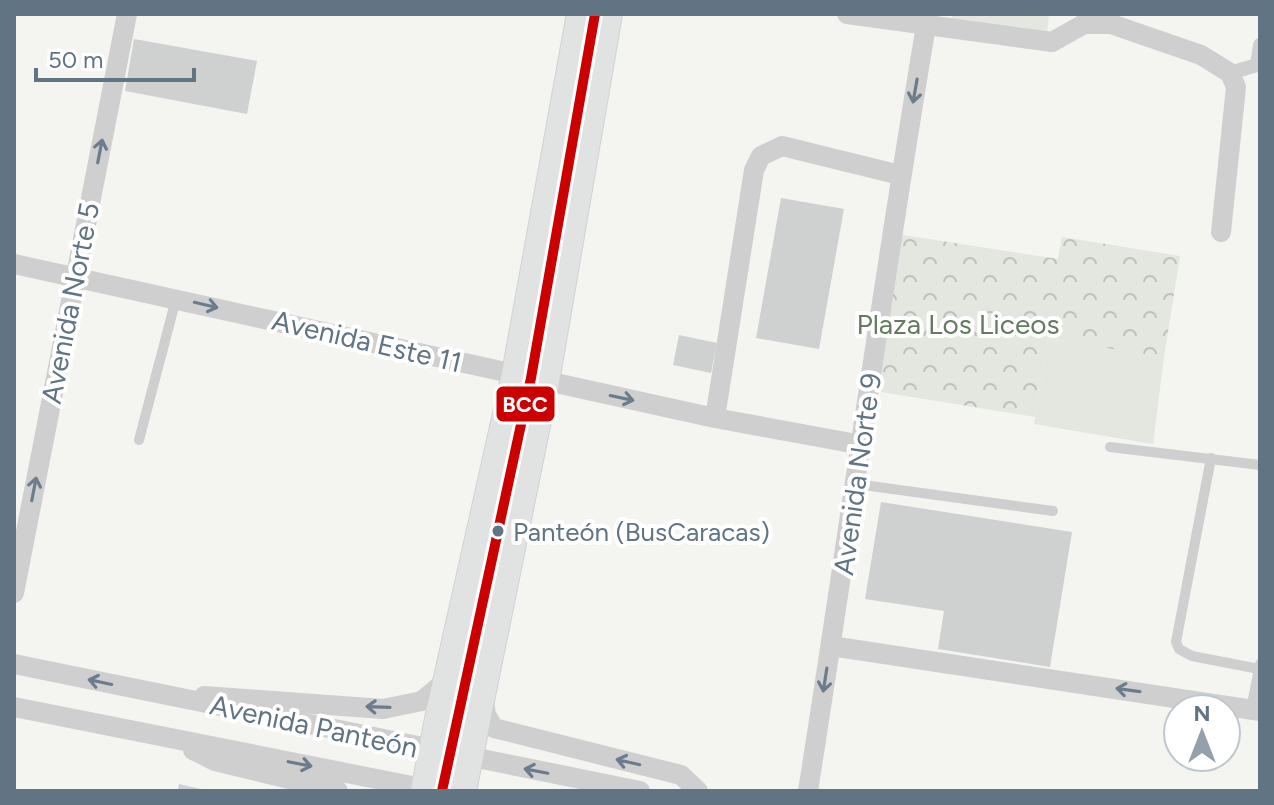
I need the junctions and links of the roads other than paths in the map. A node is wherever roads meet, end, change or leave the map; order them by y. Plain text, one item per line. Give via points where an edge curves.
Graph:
1 (127, 14) edge
2 (581, 14) edge
3 (595, 14) edge
4 (608, 14) edge
5 (847, 14) edge
6 (927, 20) edge
7 (1260, 45) edge
8 (1230, 73) junction
9 (900, 175) junction
10 (1221, 232) dead end
11 (14, 264) edge
12 (75, 278) junction
13 (176, 299) junction
14 (531, 378) junction
15 (715, 418) junction
16 (139, 440) dead end
17 (862, 445) junction
18 (1110, 447) dead end
19 (1211, 458) junction
20 (1260, 465) edge
21 (856, 484) junction
22 (1053, 511) dead end
23 (14, 593) edge
24 (831, 646) junction
25 (14, 664) edge
26 (1259, 666) edge
27 (447, 680) junction
28 (177, 697) junction
29 (465, 705) junction
30 (14, 707) edge
31 (1256, 710) edge
32 (168, 738) junction
33 (338, 791) edge
34 (425, 791) edge
35 (439, 791) edge
36 (462, 791) edge
37 (640, 791) edge
38 (698, 791) edge
39 (808, 791) edge

12 -> 1 street, Avenida Norte 5
2 - 14 main road
3 - 14 lane
4 - 14 main road
5 - 6 street
6 - 8 street via 1052,42 1084,24 1111,24 1201,55
6 -> 9 street, Avenida Norte 9
7 - 8 street via 1257,65
8 - 10 street via 1236,87
9 - 15 street via 782,146 761,156 754,170
9 - 17 street, Avenida Norte 9
11 - 12 street, Avenida Este 11
12 - 13 street, Avenida Este 11
23 -> 12 street, Avenida Norte 5
13 -> 14 street, Avenida Este 11
13 - 16 lane
14 -> 15 street, Avenida Este 11
14 - 27 main road
14 - 29 main road
15 - 17 street, Avenida Este 11
17 - 21 street, Avenida Norte 9
18 - 19 lane
19 - 20 lane
19 - 26 lane via 1176,642 1192,656
21 - 22 lane
21 - 24 street, Avenida Norte 9
31 -> 24 street
24 -> 39 street, Avenida Norte 9
28 -> 25 street, Avenida Panteón
26 - 31 lane
27 -> 28 street, Avenida Panteón via 422,701 383,709 226,695
27 - 29 main road
37 -> 28 street, Avenida Panteón
29 - 34 main road, bridge
29 - 35 lane, bridge
29 - 36 main road, bridge
38 -> 29 street via 681,775 494,728 486,715
30 - 32 street, Avenida Panteón
32 - 33 street, Avenida Panteón via 215,761
32 -> 35 street, Avenida Panteón

